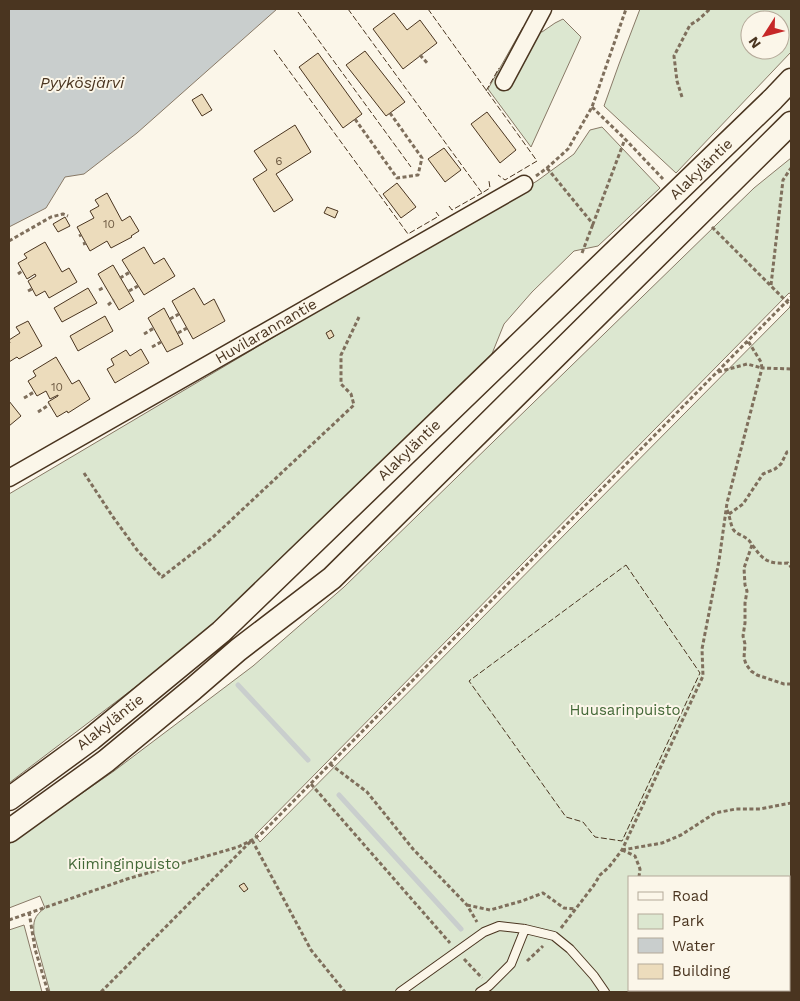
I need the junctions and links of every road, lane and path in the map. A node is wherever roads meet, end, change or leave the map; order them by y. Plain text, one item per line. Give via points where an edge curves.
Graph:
1 (543, 9) edge
2 (626, 9) edge
3 (710, 9) edge
4 (420, 55) dead end
5 (428, 64) dead end
6 (791, 80) edge
7 (504, 82) dead end
8 (682, 97) dead end
9 (592, 107) junction
10 (390, 113) dead end
11 (355, 120) dead end
12 (791, 123) edge
13 (625, 139) junction
14 (547, 168) junction
15 (791, 168) edge
16 (664, 180) dead end
17 (524, 184) joint
18 (68, 216) dead end
19 (593, 224) junction
20 (708, 224) dead end
21 (9, 241) edge
22 (582, 254) dead end
23 (22, 271) dead end
24 (130, 272) dead end
25 (18, 274) dead end
26 (120, 278) dead end
27 (138, 286) dead end
28 (771, 286) junction
29 (106, 287) dead end
30 (32, 289) dead end
31 (99, 290) dead end
32 (28, 291) dead end
33 (128, 291) dead end
34 (791, 297) edge
35 (114, 300) dead end
36 (787, 302) junction
37 (108, 305) dead end
38 (791, 306) edge
39 (179, 314) dead end
40 (358, 317) dead end
41 (170, 319) dead end
42 (154, 328) dead end
43 (187, 328) dead end
44 (178, 333) dead end
45 (144, 334) dead end
46 (748, 341) junction
47 (161, 342) dead end
48 (152, 347) dead end
49 (762, 368) junction
50 (791, 369) edge
51 (718, 372) junction
52 (34, 392) dead end
53 (24, 398) dead end
54 (50, 404) dead end
55 (38, 412) dead end
56 (791, 451) edge
57 (84, 473) dead end
58 (9, 478) edge
59 (726, 509) junction
60 (729, 514) junction
61 (752, 545) junction
62 (791, 567) edge
63 (791, 684) edge
64 (330, 764) junction
65 (311, 784) junction
66 (9, 799) edge
67 (791, 803) edge
68 (9, 831) edge
69 (252, 840) junction
70 (622, 850) junction
71 (639, 876) edge
72 (466, 905) junction
73 (575, 909) junction
74 (29, 912) junction
75 (9, 920) edge
76 (525, 929) junction
77 (484, 932) junction
78 (554, 936) junction
79 (457, 950) junction
80 (489, 986) junction
81 (48, 992) edge
82 (102, 992) edge
83 (345, 992) edge
84 (400, 992) edge
85 (480, 992) edge
86 (605, 992) edge

1 - 7 street
2 - 9 path
3 - 8 path via 690,25 674,56
4 - 5 path
6 - 66 main road, Alakyläntie via 221,632 91,739
9 - 13 path
9 - 14 path via 568,149
10 - 11 path via 422,158 418,175 397,178
12 - 68 main road, Alakyläntie via 332,578 238,650 106,761
13 - 16 path
13 - 19 path
14 - 17 path
14 - 19 path
15 - 28 path via 783,180
17 - 58 street, Huvilarannantie
18 - 21 path via 58,214
19 - 22 path
20 - 28 path
23 - 25 path
24 - 26 path
27 - 33 path
28 - 36 path
29 - 31 path
30 - 32 path
34 - 36 path
35 - 37 path
36 - 38 path
36 - 46 path
39 - 41 path
40 - 57 path via 341,355 341,384 351,394 354,405 212,538 162,577 113,517
42 - 45 path
43 - 44 path
46 - 49 path
46 - 51 path
47 - 48 path
49 - 50 path
49 - 51 path via 747,364
49 - 59 path
51 - 64 path
52 - 53 path
54 - 55 path
56 - 60 path via 775,469 763,474 743,504
59 - 60 path
59 - 70 path via 702,650 703,676
60 - 61 path via 735,532
61 - 62 path via 764,559 776,564 788,563
61 - 63 path via 744,568 747,591 744,658 757,675
64 - 65 path
64 - 72 path via 366,792
65 - 69 path
65 - 79 path
67 - 70 path via 715,813 662,843
69 - 74 path
69 - 82 path
69 - 83 path via 311,950
70 - 71 path via 634,856 640,869
70 - 73 path
72 - 73 path via 490,910 543,893 564,908
72 - 77 path
73 - 78 path
74 - 75 path
74 - 81 path via 35,949
76 - 77 lane via 499,926
76 - 78 lane
76 - 80 lane via 511,964
77 - 79 lane
78 - 86 lane via 570,949
79 - 80 path
79 - 84 lane
80 - 85 lane

